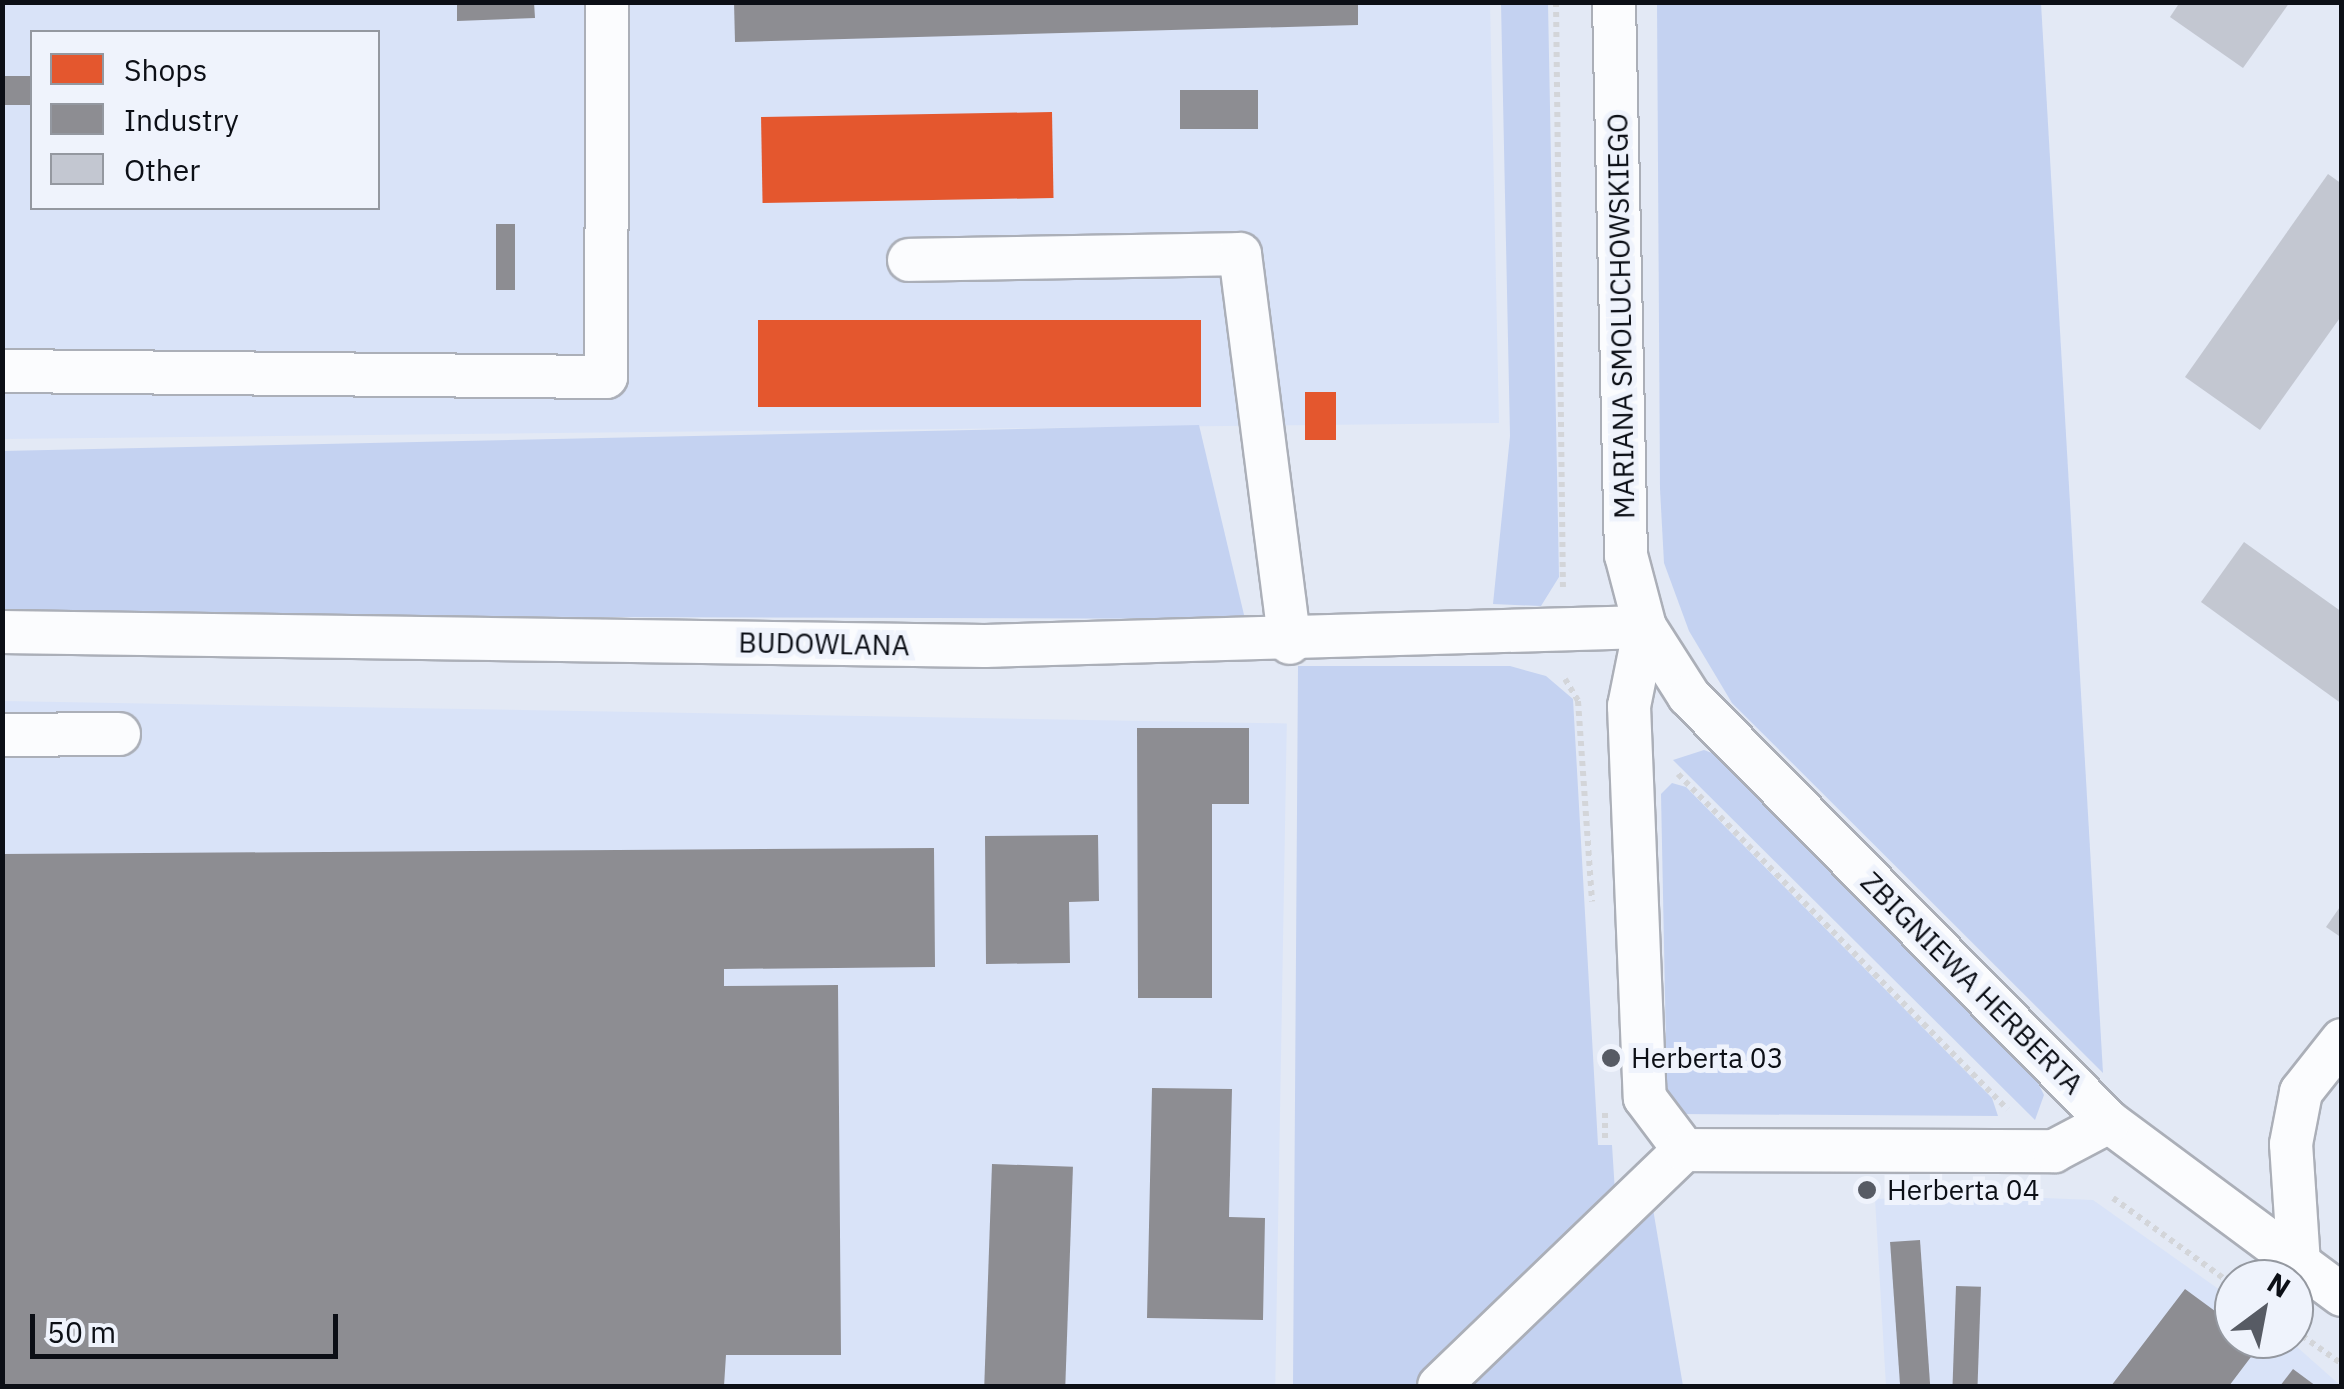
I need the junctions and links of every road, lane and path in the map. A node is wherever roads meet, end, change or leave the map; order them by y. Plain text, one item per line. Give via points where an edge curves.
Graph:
1 (607, 2) edge
2 (1556, 2) edge
3 (1614, 2) edge
4 (909, 260) dead end
5 (2, 370) edge
6 (1564, 597) dead end
7 (1644, 627) junction
8 (2, 632) edge
9 (1290, 642) junction
10 (118, 734) dead end
11 (2, 735) edge
12 (1678, 774) dead end
13 (2342, 1040) edge
14 (2109, 1122) junction
15 (2020, 1124) dead end
16 (1684, 1150) junction
17 (2113, 1198) dead end
18 (2292, 1259) edge
19 (2299, 1259) edge
20 (2214, 1271) edge
21 (2314, 1275) edge
22 (2342, 1295) edge
23 (2314, 1344) edge
24 (2342, 1364) edge
25 (1439, 1386) edge

1 - 5 street via 606,377
2 - 6 path
3 - 7 street, MARIANA SMOLUCHOWSKIEGO via 1626,555
4 - 9 street via 1240,254
7 - 9 street, BUDOWLANA
7 - 14 street, ZBIGNIEWA HERBERTA via 1689,696
7 - 16 street via 1629,706 1645,1098
8 - 9 street, BUDOWLANA
10 - 11 street
12 - 15 path
13 - 19 street via 2298,1110
14 - 16 street via 2054,1151
14 - 18 street, ZBIGNIEWA HERBERTA
16 - 25 street
17 - 20 path
21 - 22 street, ZBIGNIEWA HERBERTA
23 - 24 path

